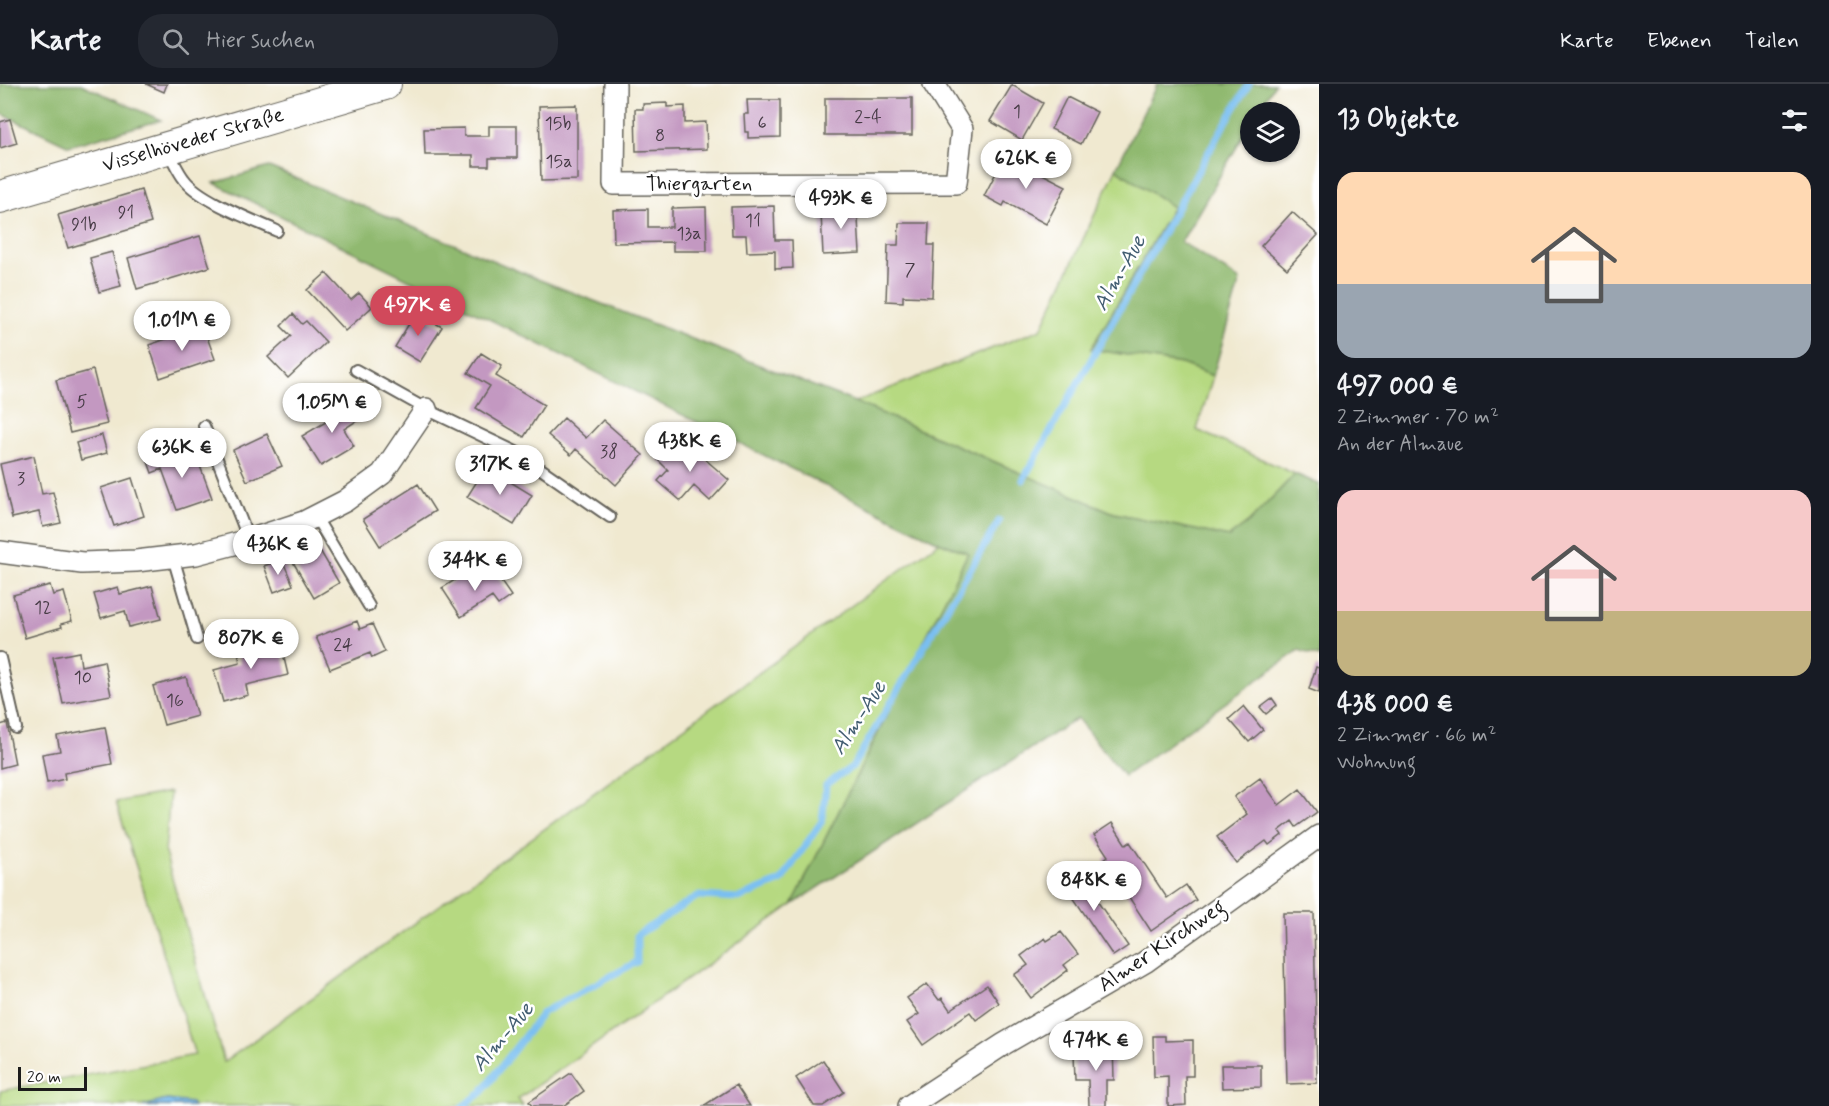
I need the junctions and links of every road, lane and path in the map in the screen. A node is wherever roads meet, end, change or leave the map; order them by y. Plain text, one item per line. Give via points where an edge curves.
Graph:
1 (386, 84) edge
2 (615, 84) edge
3 (934, 84) edge
4 (166, 148) junction
5 (0, 197) edge
6 (277, 231) dead end
7 (356, 370) dead end
8 (426, 409) junction
9 (204, 426) dead end
10 (315, 516) junction
11 (610, 517) dead end
12 (249, 540) junction
13 (0, 552) edge
14 (173, 557) junction
15 (369, 606) dead end
16 (197, 639) dead end
17 (0, 658) edge
18 (16, 728) dead end
19 (1319, 836) edge
20 (909, 1106) edge

1 - 4 street, Visselhöveder Straße
2 - 3 street, Thiergarten via 614,184 956,183 962,129
4 - 5 street, Visselhöveder Straße
4 - 6 lane via 184,180 196,190
7 - 8 lane
8 - 10 street via 382,474 345,501
8 - 11 lane via 518,453
9 - 12 lane
10 - 12 street
10 - 15 lane
12 - 14 street via 196,555
13 - 14 street via 82,563
14 - 16 lane
17 - 18 lane
19 - 20 street, Almer Kirchweg via 1145,962 1004,1044

